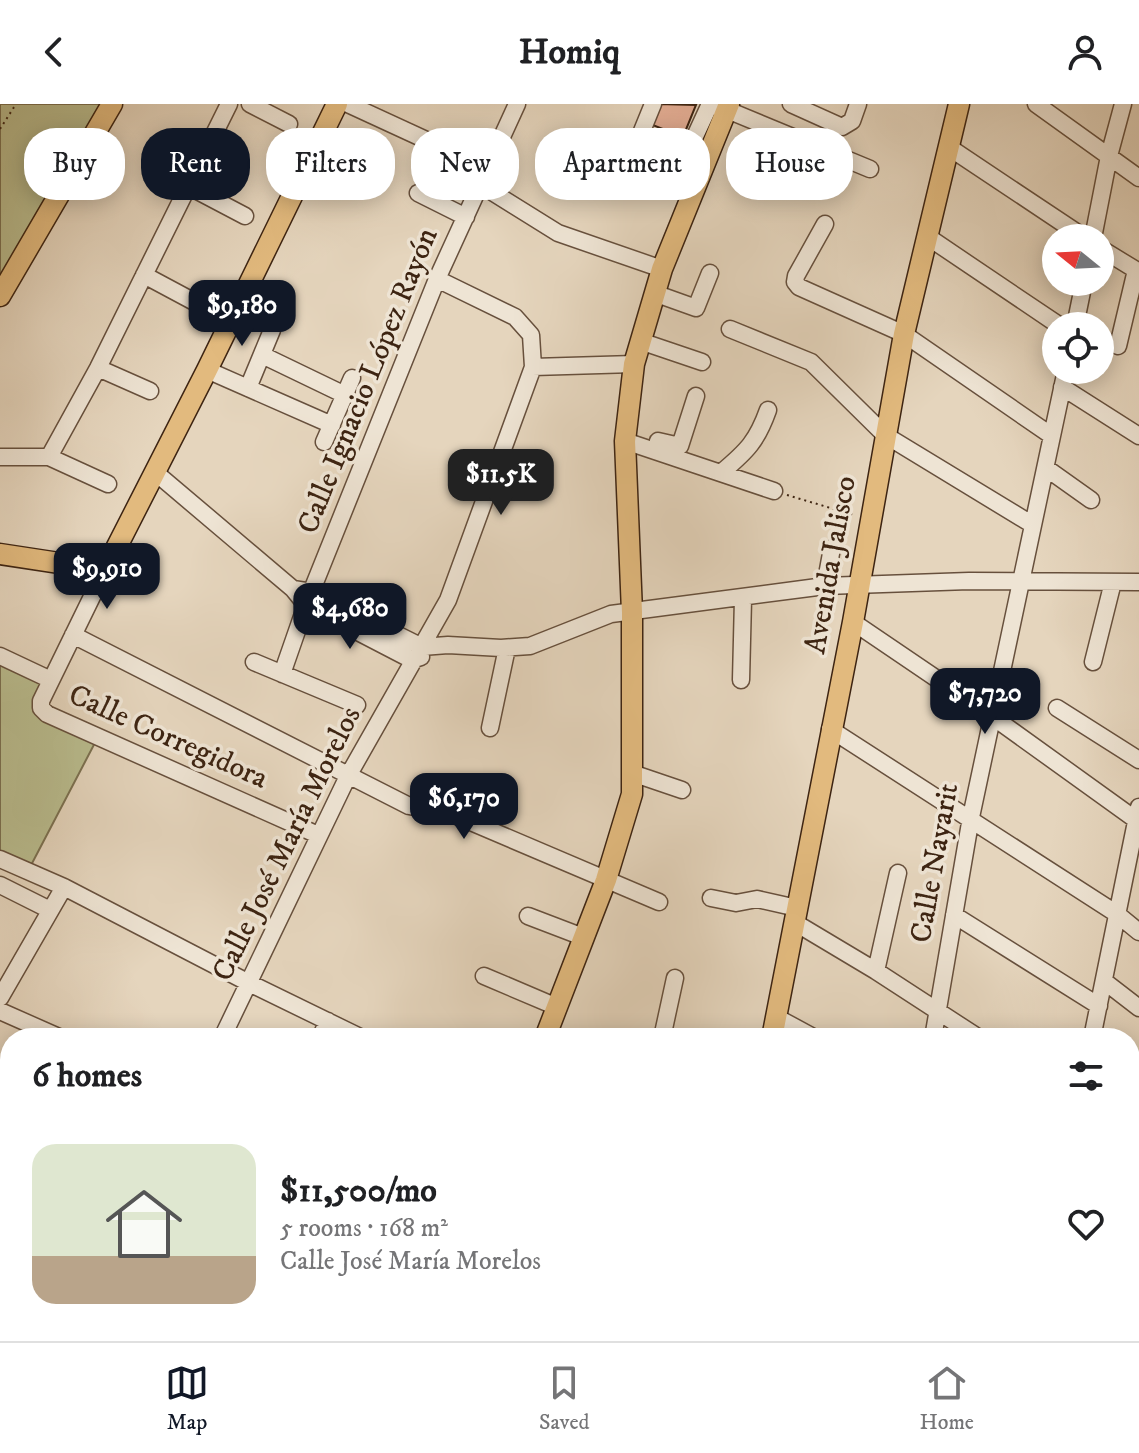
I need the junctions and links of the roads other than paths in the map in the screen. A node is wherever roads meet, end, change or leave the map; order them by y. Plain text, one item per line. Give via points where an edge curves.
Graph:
1 (112, 104) edge
2 (229, 104) edge
3 (250, 104) edge
4 (337, 104) edge
5 (348, 104) edge
6 (517, 104) edge
7 (653, 104) edge
8 (791, 104) edge
9 (858, 104) edge
10 (959, 104) edge
11 (1036, 104) edge
12 (1123, 104) edge
13 (720, 106) edge
14 (289, 124) dead end
15 (217, 128) edge
16 (507, 128) edge
17 (643, 128) edge
18 (710, 128) edge
19 (411, 133) edge
20 (950, 148) junction
21 (1109, 156) junction
22 (870, 169) dead end
23 (1139, 178) edge
24 (181, 200) edge
25 (215, 200) edge
26 (432, 200) edge
27 (474, 200) edge
28 (505, 200) edge
29 (683, 200) edge
30 (245, 216) dead end
31 (466, 217) junction
32 (825, 224) dead end
33 (1064, 224) edge
34 (1096, 224) edge
35 (928, 237) junction
36 (1114, 257) edge
37 (662, 269) junction
38 (1137, 271) edge
39 (710, 273) dead end
40 (144, 275) junction
41 (437, 279) junction
42 (654, 293) junction
43 (0, 296) edge
44 (202, 306) dead end
45 (1042, 314) edge
46 (730, 329) dead end
47 (272, 330) dead end
48 (904, 334) junction
49 (640, 341) junction
50 (1118, 346) dead end
51 (262, 355) junction
52 (702, 362) dead end
53 (634, 364) junction
54 (533, 367) junction
55 (98, 368) junction
56 (207, 370) junction
57 (352, 378) dead end
58 (1063, 384) edge
59 (1072, 384) edge
60 (248, 388) junction
61 (150, 391) dead end
62 (345, 395) junction
63 (696, 396) dead end
64 (768, 410) dead end
65 (332, 425) junction
66 (885, 435) junction
67 (626, 436) junction
68 (1052, 436) junction
69 (1139, 436) edge
70 (324, 442) dead end
71 (0, 457) edge
72 (49, 457) junction
73 (1046, 468) junction
74 (722, 472) junction
75 (156, 473) junction
76 (108, 484) dead end
77 (774, 491) road end
78 (1091, 500) dead end
79 (1033, 525) junction
80 (832, 548) dead end
81 (0, 554) edge
82 (105, 570) junction
83 (1022, 582) junction
84 (1113, 582) junction
85 (1139, 582) edge
86 (859, 584) junction
87 (825, 586) junction
88 (309, 599) junction
89 (743, 599) junction
90 (632, 612) junction
91 (853, 622) junction
92 (73, 635) junction
93 (507, 648) junction
94 (417, 654) junction
95 (0, 656) edge
96 (254, 662) dead end
97 (1093, 662) dead end
98 (282, 674) junction
99 (51, 680) junction
100 (741, 680) dead end
101 (357, 705) dead end
102 (1057, 708) dead end
103 (993, 717) junction
104 (490, 728) dead end
105 (830, 729) junction
106 (1139, 760) edge
107 (632, 773) junction
108 (348, 776) junction
109 (682, 790) dead end
110 (1138, 816) edge
111 (971, 817) junction
112 (318, 835) junction
113 (0, 859) edge
114 (898, 873) dead end
115 (606, 880) junction
116 (0, 885) edge
117 (64, 887) junction
118 (711, 898) dead end
119 (659, 902) dead end
120 (50, 910) junction
121 (1117, 914) junction
122 (796, 915) junction
123 (954, 915) junction
124 (528, 916) dead end
125 (1139, 932) edge
126 (583, 937) junction
127 (876, 971) junction
128 (484, 976) dead end
129 (675, 978) dead end
130 (1104, 981) junction
131 (249, 983) junction
132 (0, 998) edge
133 (1099, 1006) junction
134 (557, 1007) junction
135 (1139, 1008) edge
136 (937, 1010) junction
137 (0, 1011) edge
138 (776, 1017) junction
139 (328, 1021) junction
140 (38, 1028) edge
141 (227, 1028) edge
142 (325, 1028) edge
143 (342, 1028) edge
144 (549, 1028) edge
145 (664, 1028) edge
146 (774, 1028) edge
147 (796, 1028) edge
148 (934, 1028) edge
149 (964, 1028) edge
150 (1094, 1028) edge

1 - 43 main road
2 - 15 street
3 - 14 street
4 - 56 main road
5 - 19 street
6 - 16 street, Calle Ignacio López Rayón
7 - 17 street
8 - 9 street via 842,127 852,121
10 - 20 main road, Avenida Jalisco
11 - 21 street
12 - 21 street
13 - 18 main road
13 - 22 street
20 - 33 street
20 - 35 main road, Avenida Jalisco
21 - 23 street
21 - 34 street
24 - 40 street
25 - 30 street
26 - 31 street
27 - 31 street, Calle Ignacio López Rayón
28 - 37 street via 558,233
29 - 37 main road
31 - 41 street, Calle Ignacio López Rayón
32 - 48 street via 795,282
35 - 45 street
35 - 48 main road, Avenida Jalisco
36 - 38 street
37 - 42 main road
38 - 50 street
39 - 42 street via 696,308
40 - 44 street
40 - 55 street
41 - 54 street via 515,317 531,335
41 - 88 street, Calle Ignacio López Rayón
42 - 49 main road
46 - 66 street via 811,362
47 - 51 street
48 - 66 main road, Avenida Jalisco
48 - 68 street
49 - 52 street
49 - 53 main road
51 - 60 street
51 - 62 street
53 - 54 street
53 - 67 main road
54 - 94 street, Calle José María Morelos via 453,587
55 - 61 street
55 - 72 street
56 - 60 street
56 - 75 main road
57 - 62 street
58 - 68 street, Calle Nayarit
59 - 69 street
60 - 65 street
62 - 65 street
63 - 67 street via 680,446
64 - 74 street via 752,446
65 - 70 street
66 - 79 street
66 - 86 main road, Avenida Jalisco
67 - 74 street
67 - 90 main road
68 - 73 street, Calle Nayarit
71 - 72 street
72 - 76 street
73 - 78 street
73 - 79 street, Calle Nayarit
74 - 77 street
75 - 82 main road
75 - 88 street
79 - 83 street, Calle Nayarit
80 - 87 street
81 - 82 main road
82 - 92 street
83 - 84 street
83 - 86 street
83 - 103 street, Calle Nayarit
84 - 85 street
84 - 97 street
86 - 87 street
86 - 91 main road, Avenida Jalisco
87 - 89 street
88 - 94 street
88 - 98 street, Calle Ignacio López Rayón
89 - 90 street
89 - 100 street
90 - 93 street via 611,614 530,646
90 - 107 main road
91 - 103 street
91 - 105 main road, Avenida Jalisco
92 - 99 street
92 - 108 street
93 - 94 street via 448,645
93 - 104 street
94 - 108 street, Calle José María Morelos
95 - 99 street
96 - 98 street
98 - 101 street
99 - 112 street, Calle Corregidora via 41,701 47,714
102 - 106 street
103 - 110 street
103 - 111 street, Calle Nayarit
105 - 111 street
105 - 122 main road, Avenida Jalisco
107 - 109 street
107 - 115 main road via 632,794
108 - 112 street, Calle José María Morelos
108 - 115 street via 409,806 452,814
110 - 121 street
111 - 121 street
111 - 123 street, Calle Nayarit
112 - 131 street, Calle José María Morelos
113 - 117 street
114 - 127 street
115 - 119 street
115 - 126 main road
116 - 120 street
117 - 120 street
117 - 131 street
118 - 122 street via 736,903 757,899
120 - 132 street
121 - 125 street
121 - 130 street
122 - 127 street
122 - 138 main road, Avenida Jalisco
123 - 133 street
123 - 136 street, Calle Nayarit
124 - 126 street
126 - 134 main road
127 - 136 street
128 - 134 street
129 - 145 street
130 - 133 street
130 - 135 street
131 - 139 street
131 - 141 street, Calle José María Morelos
133 - 150 street
134 - 144 main road
136 - 148 street, Calle Nayarit
136 - 149 street
137 - 140 street
138 - 146 main road, Avenida Jalisco
138 - 147 street
139 - 142 street
139 - 143 street

